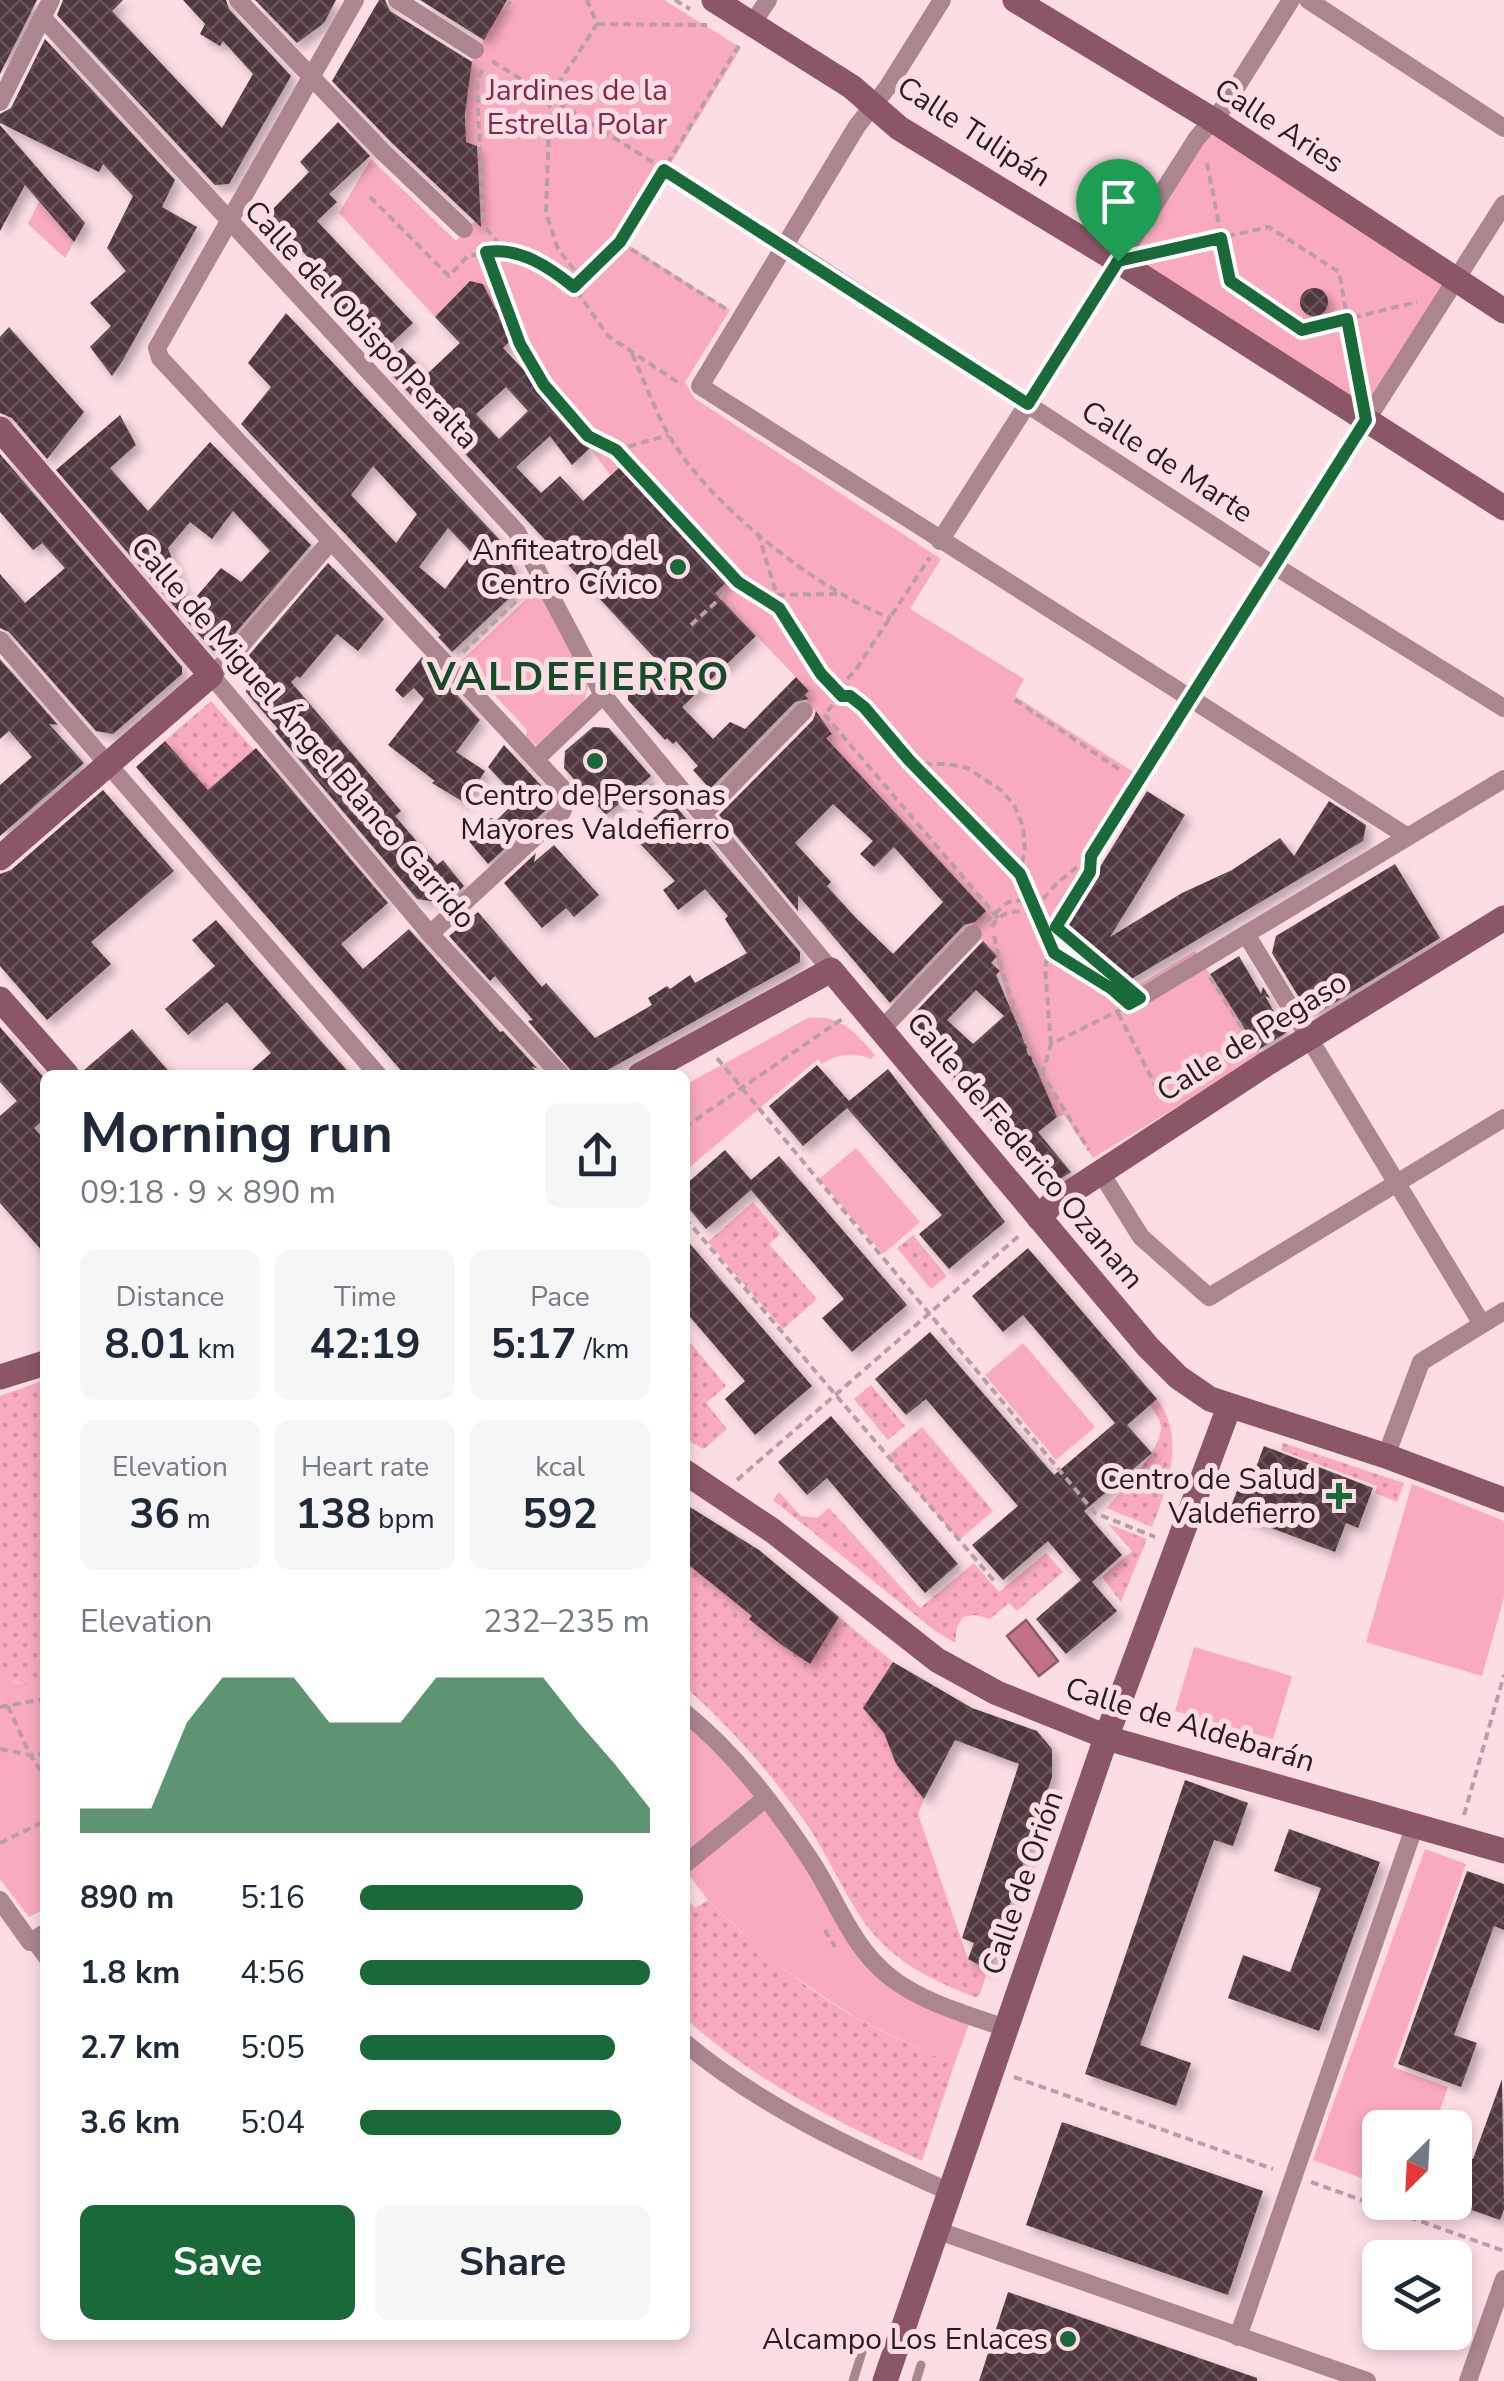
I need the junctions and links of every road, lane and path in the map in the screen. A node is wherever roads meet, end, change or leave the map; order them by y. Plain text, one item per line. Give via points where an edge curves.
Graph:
1 (238, 0) edge
2 (355, 0) edge
3 (396, 0) edge
4 (512, 0) edge
5 (587, 0) edge
6 (768, 0) edge
7 (942, 0) edge
8 (1016, 0) edge
9 (1291, 0) edge
10 (1308, 0) edge
11 (46, 8) edge
12 (506, 8) dead end
13 (715, 13) edge
14 (597, 24) junction
15 (752, 24) junction
16 (482, 54) junction
17 (310, 78) junction
18 (550, 97) junction
19 (0, 102) edge
20 (873, 106) junction
21 (1213, 120) junction
22 (1504, 128) edge
23 (664, 170) junction
24 (370, 197) dead end
25 (1504, 204) edge
26 (226, 221) junction
27 (464, 230) joint
28 (1221, 238) junction
29 (620, 242) junction
30 (786, 246) junction
31 (486, 252) junction
32 (505, 252) junction
33 (1118, 261) junction
34 (582, 280) junction
35 (574, 287) junction
36 (1450, 288) junction
37 (1504, 311) edge
38 (741, 319) junction
39 (1347, 319) junction
40 (632, 354) junction
41 (697, 390) junction
42 (1028, 404) junction
43 (1366, 420) junction
44 (0, 429) edge
45 (668, 435) junction
46 (616, 450) junction
47 (1504, 508) edge
48 (758, 532) junction
49 (331, 541) junction
50 (940, 541) junction
51 (1274, 565) junction
52 (542, 576) junction
53 (738, 582) junction
54 (842, 594) junction
55 (776, 595) junction
56 (775, 605) junction
57 (892, 618) junction
58 (691, 625) dead end
59 (0, 640) edge
60 (656, 658) dead end
61 (449, 665) junction
62 (211, 675) junction
63 (836, 690) junction
64 (842, 696) junction
65 (1189, 698) junction
66 (606, 699) junction
67 (1014, 700) dead end
68 (1504, 708) edge
69 (804, 711) dead end
70 (537, 758) junction
71 (909, 760) junction
72 (108, 764) junction
73 (1504, 779) edge
74 (1137, 781) junction
75 (650, 787) dead end
76 (703, 814) junction
77 (643, 815) dead end
78 (1405, 836) junction
79 (1091, 856) junction
80 (0, 858) edge
81 (1020, 874) junction
82 (1030, 898) junction
83 (993, 913) junction
84 (1039, 917) junction
85 (998, 918) junction
86 (1504, 918) edge
87 (1056, 927) junction
88 (430, 934) junction
89 (973, 934) dead end
90 (1246, 934) junction
91 (1052, 950) junction
92 (1200, 960) junction
93 (831, 970) junction
94 (1140, 998) joint
95 (0, 999) edge
96 (1118, 1013) junction
97 (845, 1017) dead end
98 (880, 1031) junction
99 (1309, 1039) junction
100 (702, 1040) junction
101 (1051, 1044) junction
102 (1260, 1058) dead end
103 (63, 1070) edge
104 (374, 1070) edge
105 (555, 1070) edge
106 (649, 1070) edge
107 (1042, 1075) junction
108 (741, 1088) junction
109 (1171, 1115) dead end
110 (1504, 1118) edge
111 (690, 1124) edge
112 (1098, 1162) dead end
113 (1106, 1181) dead end
114 (1398, 1183) junction
115 (1039, 1218) junction
116 (690, 1224) edge
117 (1504, 1311) edge
118 (929, 1314) junction
119 (1482, 1324) junction
120 (40, 1365) edge
121 (0, 1377) edge
122 (835, 1395) junction
123 (1229, 1407) junction
124 (1386, 1456) junction
125 (690, 1475) edge
126 (721, 1494) junction
127 (1503, 1496) edge
128 (1178, 1546) junction
129 (995, 1582) dead end
130 (1504, 1675) edge
131 (40, 1699) edge
132 (8, 1706) junction
133 (0, 1707) edge
134 (690, 1717) edge
135 (1106, 1738) junction
136 (0, 1749) edge
137 (40, 1754) edge
138 (30, 1755) junction
139 (40, 1769) edge
140 (766, 1798) junction
141 (40, 1823) edge
142 (1415, 1825) junction
143 (1458, 1837) junction
144 (0, 1843) edge
145 (1504, 1850) edge
146 (690, 1860) edge
147 (0, 1900) edge
148 (37, 1938) edge
149 (1008, 2029) junction
150 (690, 2047) edge
151 (994, 2070) junction
152 (1294, 2176) junction
153 (952, 2193) junction
154 (939, 2232) junction
155 (1504, 2251) edge
156 (1504, 2279) edge
157 (867, 2336) dead end
158 (1238, 2337) junction
159 (921, 2366) dead end
160 (853, 2381) edge
161 (885, 2381) edge
162 (916, 2381) edge
163 (1367, 2381) edge
164 (1468, 2381) edge

1 - 17 street
2 - 17 street
3 - 16 street
4 - 12 path
5 - 14 path
6 - 15 street
7 - 20 street
8 - 21 street, Calle Aries
9 - 21 street
10 - 22 street
11 - 19 street
11 - 26 street, Calle del Obispo Peralta
13 - 14 path
13 - 15 street, Calle Tulipán
14 - 18 path
15 - 20 street, Calle Tulipán
15 - 23 path
16 - 18 path
16 - 32 path via 477,82 483,222
17 - 26 street
17 - 27 street
18 - 23 path
18 - 34 path via 546,213 558,250
20 - 30 street
20 - 33 street, Calle Tulipán
21 - 28 path via 1206,166
21 - 33 street
21 - 36 street, Calle Aries
23 - 29 path
23 - 30 path
24 - 31 path via 448,276 468,256
25 - 36 street
26 - 49 street via 158,342 158,353
26 - 52 street, Calle del Obispo Peralta via 517,532
27 - 31 path
28 - 33 path
28 - 39 path via 1230,281 1302,330
28 - 39 path via 1269,227 1339,272
29 - 34 path
29 - 38 path
30 - 38 street
30 - 42 street, Calle de Marte
31 - 32 path
31 - 46 path via 536,375 588,436
32 - 35 path via 535,260
33 - 42 street
33 - 43 street, Calle Tulipán
34 - 35 path
35 - 40 path via 602,329
36 - 37 street, Calle Aries
36 - 39 path
36 - 43 street
38 - 41 street
39 - 43 path
40 - 41 path
40 - 45 path
41 - 50 street
42 - 50 street
42 - 51 street, Calle de Marte
43 - 47 street, Calle Tulipán
43 - 51 street
44 - 62 street, Calle de Miguel Ángel Blanco Garrido
45 - 46 path
45 - 48 path
46 - 53 path
48 - 54 path
48 - 55 path
49 - 61 street
49 - 62 street
50 - 57 path
50 - 65 street
51 - 65 street
51 - 68 street, Calle de Marte
52 - 61 path
52 - 66 street, Calle del Obispo Peralta
53 - 56 path
53 - 58 path
54 - 55 path
54 - 57 path
55 - 56 path
56 - 63 path
57 - 63 path
59 - 72 street
60 - 66 path
61 - 70 street
62 - 72 street
62 - 88 street, Calle de Miguel Ángel Blanco Garrido
63 - 64 path
64 - 71 path via 864,707
64 - 83 path via 824,714
65 - 74 street
65 - 78 street
66 - 70 street
66 - 76 street, Calle de Federico Ozanam
67 - 74 path
69 - 76 street
70 - 88 street via 562,788 562,812
71 - 81 path
71 - 81 path via 968,768 1005,794 1023,827
72 - 80 street
72 - 104 street
73 - 78 street
74 - 79 path
75 - 77 path via 632,802
76 - 93 street, Calle de Federico Ozanam
78 - 90 street
79 - 82 path via 1044,898
79 - 87 path via 1090,872
81 - 82 path
82 - 83 path
82 - 84 path
83 - 85 path
84 - 85 path via 1016,910
84 - 91 path
85 - 107 path via 991,925 1004,977
86 - 99 street, Calle de Pegaso
87 - 91 path
87 - 94 path
88 - 105 street, Calle de Miguel Ángel Blanco Garrido
89 - 98 street
90 - 92 street
90 - 99 street
91 - 96 path via 1120,994 1129,1004
91 - 101 path via 1045,968
92 - 94 street
92 - 102 path
93 - 98 street, Calle de Federico Ozanam
93 - 100 street
95 - 103 street
96 - 101 path
96 - 109 path
97 - 108 path
98 - 115 street, Calle de Federico Ozanam
99 - 114 street
99 - 115 street, Calle de Pegaso
100 - 106 street
100 - 108 path
101 - 107 path
107 - 112 path
108 - 111 path
108 - 118 path
110 - 114 street
113 - 114 street via 1142,1237 1209,1297
114 - 119 street
115 - 118 path
115 - 123 street, Calle de Federico Ozanam via 1164,1363
116 - 122 path
117 - 119 street
118 - 122 path
118 - 128 path via 1095,1513
119 - 124 street via 1421,1362
120 - 121 street
122 - 126 path
122 - 129 path
123 - 124 street, Calle de Federico Ozanam
123 - 128 street, Calle de Orión
124 - 127 street, Calle de Federico Ozanam
125 - 126 street, Calle de Aldebarán
126 - 135 street, Calle de Aldebarán via 937,1660 997,1694
128 - 135 street, Calle de Orión
130 - 143 path
131 - 132 path
132 - 133 path
132 - 138 path
134 - 140 street
135 - 142 street, Calle de Aldebarán
135 - 149 street, Calle de Orión
136 - 138 path
137 - 138 path
138 - 139 path
140 - 146 street
140 - 149 street via 873,1962 915,1992
141 - 144 path
142 - 143 street, Calle de Aldebarán
142 - 152 street
143 - 145 street, Calle de Aldebarán
147 - 148 street
149 - 151 street, Calle de Orión
150 - 153 street via 776,2108
151 - 152 path
151 - 153 street, Calle de Orión
152 - 155 path
152 - 158 street
153 - 154 street, Calle de Orión
154 - 158 street
154 - 161 street, Calle de Orión
156 - 164 street
157 - 160 lane
158 - 163 street
159 - 162 lane

